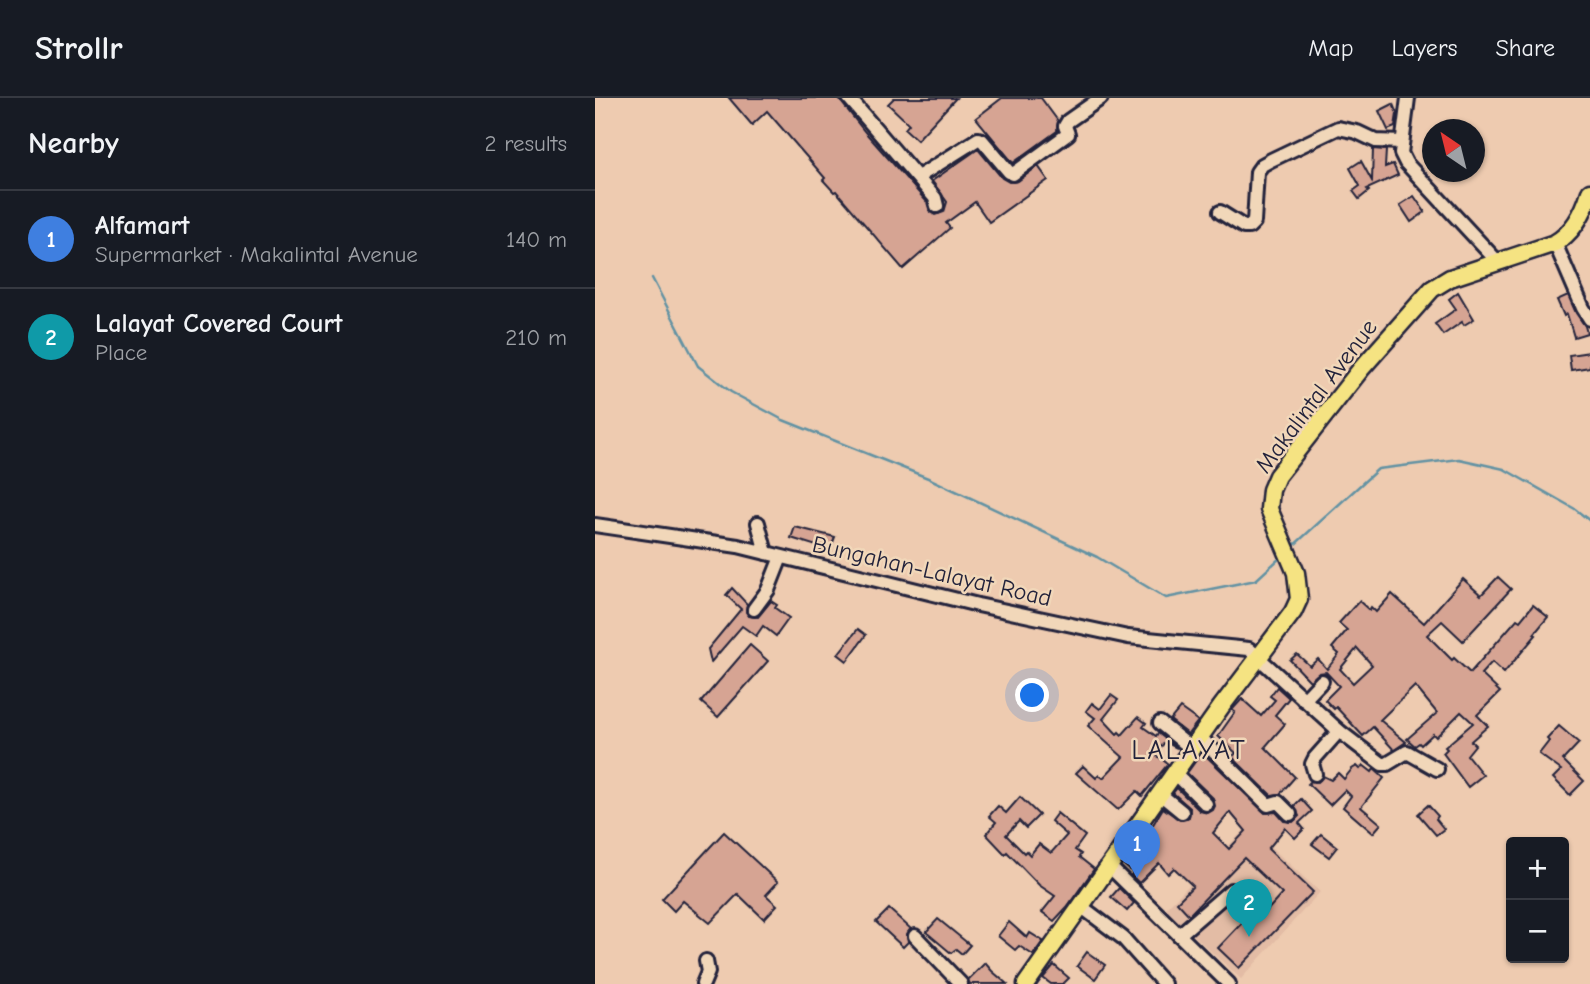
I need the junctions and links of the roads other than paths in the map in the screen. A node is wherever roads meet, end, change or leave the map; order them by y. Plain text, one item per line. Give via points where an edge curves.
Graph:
1 (849, 98) edge
2 (1079, 98) edge
3 (1408, 98) edge
4 (1096, 102) edge
5 (1402, 142) junction
6 (918, 177) junction
7 (1590, 195) edge
8 (937, 206) dead end
9 (1220, 212) dead end
10 (1555, 243) junction
11 (1497, 261) junction
12 (1590, 319) edge
13 (758, 523) dead end
14 (595, 525) edge
15 (766, 553) junction
16 (781, 557) junction
17 (754, 609) dead end
18 (1259, 656) junction
19 (1322, 681) dead end
20 (1304, 700) junction
21 (1160, 723) dead end
22 (1339, 731) junction
23 (1196, 743) junction
24 (1437, 769) dead end
25 (1175, 773) junction
26 (1315, 774) dead end
27 (1160, 794) junction
28 (1206, 804) dead end
29 (1182, 812) dead end
30 (1290, 814) dead end
31 (1109, 866) junction
32 (1231, 890) dead end
33 (1081, 907) junction
34 (1179, 935) junction
35 (915, 936) dead end
36 (706, 961) dead end
37 (703, 984) edge
38 (961, 984) edge
39 (1027, 984) edge
40 (1164, 984) edge
41 (1229, 984) edge

1 - 6 street
2 - 4 street
3 - 5 street
4 - 6 street via 1068,121 1068,134 1013,174 978,139
5 - 9 street via 1376,141 1338,128 1262,165 1255,178 1254,217 1249,227
5 - 11 street via 1406,163
6 - 8 street
7 - 10 main road via 1571,231
10 - 11 main road, Makalintal Avenue
10 - 12 street
11 - 18 main road, Makalintal Avenue via 1432,289 1277,475 1269,509 1296,573 1299,599
13 - 15 street
14 - 15 street, Bungahan-Lalayat Road
15 - 16 street, Bungahan-Lalayat Road
16 - 17 street via 768,590
16 - 18 street, Bungahan-Lalayat Road via 1128,637 1249,649
18 - 20 street
18 - 23 main road, Makalintal Avenue
19 - 20 street
20 - 22 street
21 - 23 street
22 - 24 street via 1382,764 1407,752
22 - 26 street via 1315,758
23 - 25 main road, Makalintal Avenue
23 - 30 street via 1268,805 1278,802
25 - 27 main road, Makalintal Avenue
25 - 28 street
27 - 29 street
27 - 31 main road, Makalintal Avenue
31 - 33 main road, Makalintal Avenue
31 - 34 street
32 - 34 street
33 - 39 main road, Makalintal Avenue
33 - 40 street via 1123,939
34 - 41 street
35 - 38 street
36 - 37 street

